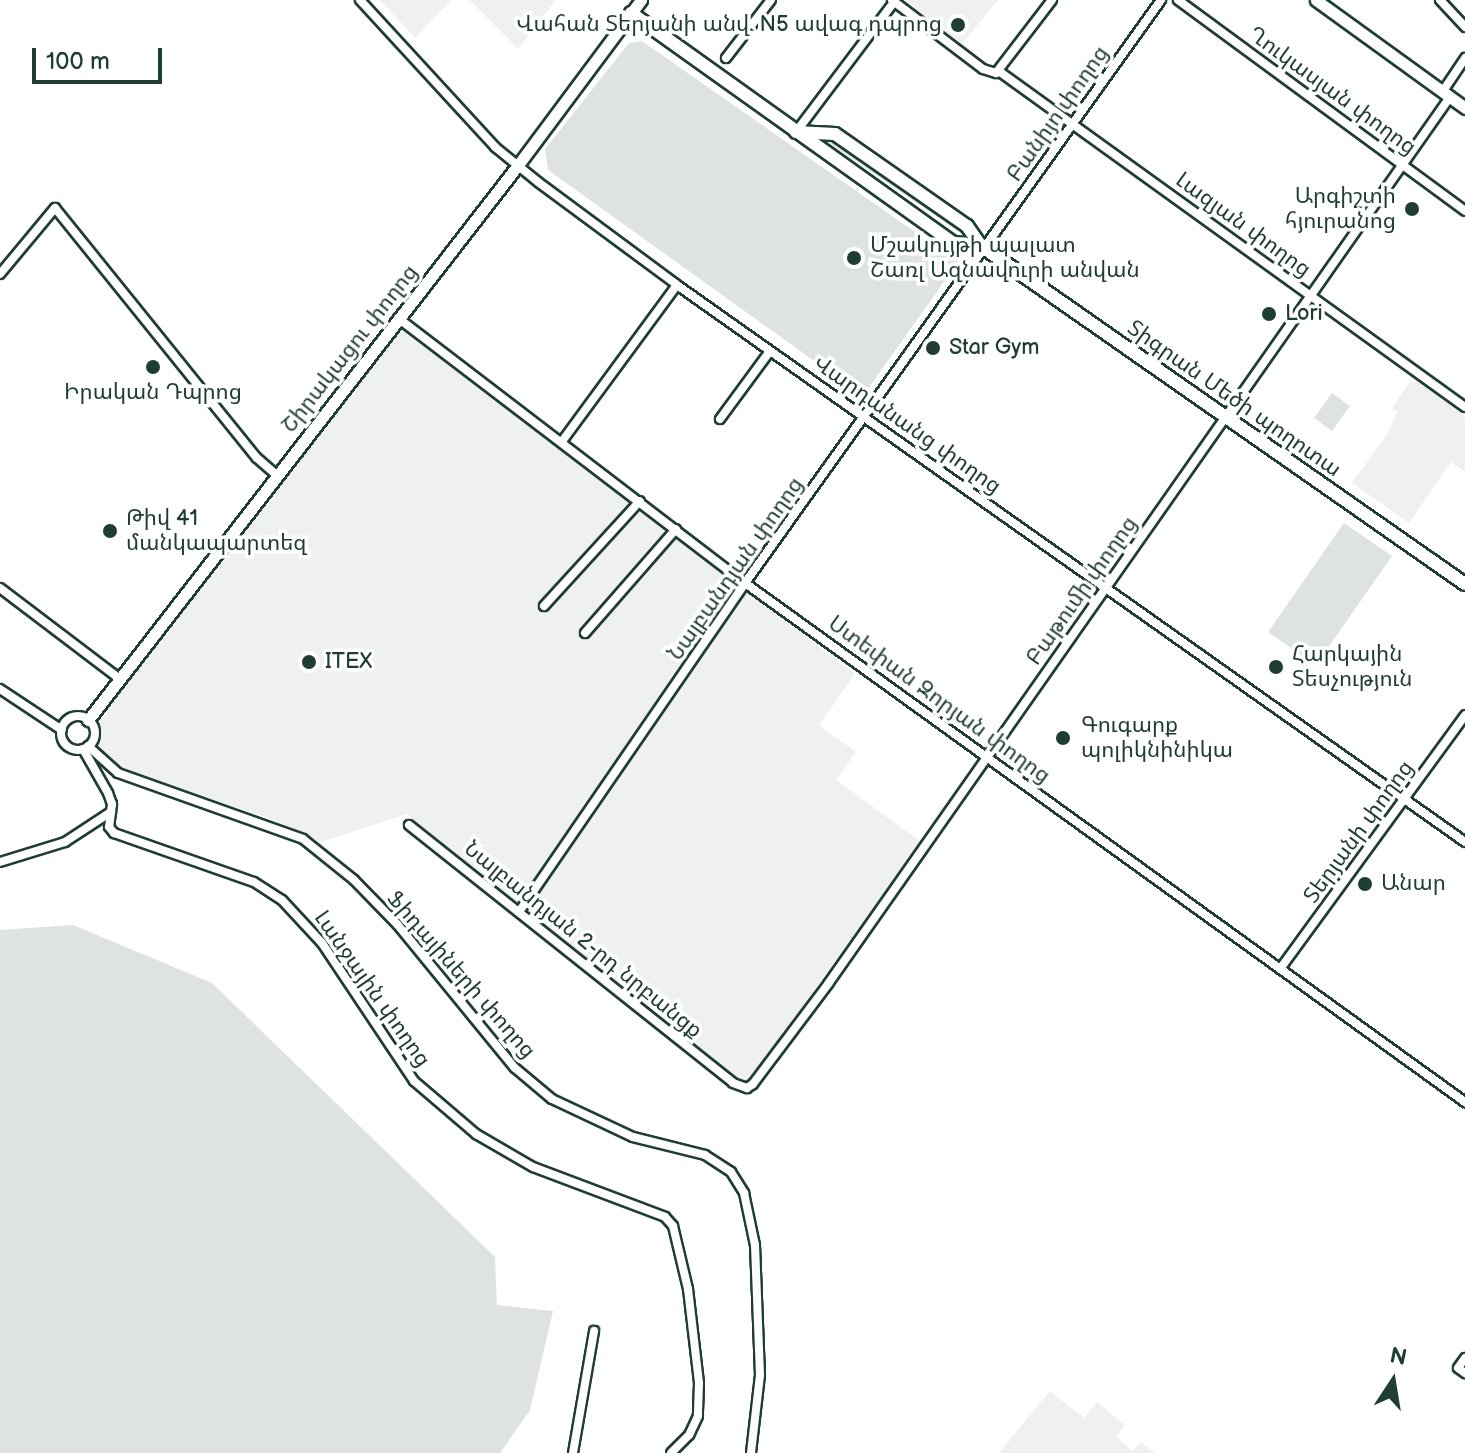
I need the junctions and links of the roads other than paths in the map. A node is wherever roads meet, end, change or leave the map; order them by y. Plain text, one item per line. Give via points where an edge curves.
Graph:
1 (360, 0) edge
2 (641, 0) edge
3 (771, 0) edge
4 (1052, 0) edge
5 (1161, 0) edge
6 (1178, 0) edge
7 (1316, 0) edge
8 (1440, 0) edge
9 (893, 1) edge
10 (631, 13) junction
11 (1465, 27) edge
12 (726, 58) dead end
13 (1465, 58) edge
14 (1000, 72) junction
15 (1446, 94) junction
16 (1465, 108) edge
17 (1072, 123) junction
18 (796, 132) junction
19 (1401, 164) junction
20 (518, 165) junction
21 (1465, 211) edge
22 (983, 247) junction
23 (0, 274) edge
24 (677, 285) junction
25 (1309, 295) junction
26 (398, 318) junction
27 (770, 351) junction
28 (1465, 407) edge
29 (1225, 416) junction
30 (865, 418) junction
31 (720, 419) dead end
32 (563, 440) junction
33 (278, 476) junction
34 (640, 501) junction
35 (676, 529) junction
36 (745, 583) junction
37 (1465, 584) edge
38 (1106, 587) junction
39 (0, 588) edge
40 (544, 606) dead end
41 (585, 633) dead end
42 (120, 679) junction
43 (0, 689) edge
44 (1465, 715) edge
45 (88, 720) junction
46 (62, 730) junction
47 (86, 748) junction
48 (987, 758) junction
49 (1405, 801) junction
50 (112, 812) junction
51 (409, 825) dead end
52 (1465, 842) edge
53 (0, 862) edge
54 (519, 912) junction
55 (1280, 969) junction
56 (733, 1083) joint
57 (1465, 1102) edge
58 (594, 1331) dead end
59 (1465, 1358) edge
60 (1462, 1370) edge
61 (573, 1453) edge
62 (671, 1453) edge
63 (751, 1453) edge

1 - 20 street, Վարդանանց փողոց via 495,147
2 - 10 street, Շիրակացու փողոց
3 - 12 street
4 - 14 street
5 - 17 street, Բանիյո փողոց
6 - 19 street, Ղուկասյան փողոց
7 - 15 street
8 - 11 street
9 - 14 street, Լազյան փողոց via 983,69
9 - 18 street
10 - 18 main road, Տիգրան Մեծի պողոտա
10 - 20 street, Շիրակացու փողոց
13 - 15 street, Բաթումի փողոց
14 - 17 street, Լազյան փողոց
15 - 16 street
15 - 19 street, Բաթումի փողոց
17 - 22 street, Բանիյո փողոց
17 - 25 street, Լազյան փողոց
18 - 22 main road, Տիգրան Մեծի պողոտա via 954,243
18 - 22 main road, Տիգրան Մեծի պողոտա via 835,134 967,226
19 - 21 street, Ղուկասյան փողոց
19 - 25 street, Բաթումի փողոց
20 - 24 street, Վարդանանց փողոց
20 - 26 street, Շիրակացու փողոց
22 - 29 main road, Տիգրան Մեծի պողոտա
22 - 30 street, Նալբանդյան փողոց
23 - 33 street via 55,208 257,458
24 - 27 street, Վարդանանց փողոց
24 - 32 street
25 - 28 street, Լազյան փողոց
25 - 29 street, Բաթումի փողոց
26 - 32 street, Ստեփան Զորյան փողոց
26 - 33 street, Շիրակացու փողոց
27 - 30 street, Վարդանանց փողոց
27 - 31 street
29 - 37 main road, Տիգրան Մեծի պողոտա
29 - 38 street, Բաթումի փողոց
30 - 36 street, Նալբանդյան փողոց
30 - 38 street, Վարդանանց փողոց
32 - 34 street, Ստեփան Զորյան փողոց
33 - 42 street, Շիրակացու փողոց
34 - 35 street, Ստեփան Զորյան փողոց
34 - 40 street
35 - 36 street, Ստեփան Զորյան փողոց
35 - 41 street
36 - 48 street, Ստեփան Զորյան փողոց
36 - 54 street, Նալբանդյան փողոց
38 - 48 street, Բաթումի փողոց
38 - 49 street, Վարդանանց փողոց
39 - 42 street
42 - 45 street, Շիրակացու փողոց
43 - 46 street
44 - 49 street, Տերյանի փողոց
45 - 46 street via 72,718
45 - 47 street via 95,733
46 - 47 street via 66,745
47 - 50 street, Լանջային փողոց
47 - 63 street, Ֆիդայիների փողոց via 118,773 303,839 397,924 515,1068 552,1099 633,1137 705,1155 731,1172 744,1193 755,1245 760,1375
48 - 55 street, Ստեփան Զորյան փողոց
48 - 56 street, Բաթումի փողոց via 753,1084 747,1088
49 - 52 street, Վարդանանց փողոց
49 - 55 street, Տերյանի փողոց
50 - 53 street via 65,842
50 - 62 street, Լանջային փողոց via 109,827 114,833 254,882 282,900 322,943 414,1081 476,1134 533,1167 665,1217 673,1226 688,1289 699,1383 698,1416
51 - 54 street, Նալբանդյան 2-րդ նրբանցք
54 - 56 street, Նալբանդյան 2-րդ նրբանցք
55 - 57 street, Ստեփան Զորյան փողոց
58 - 61 street
59 - 60 street

